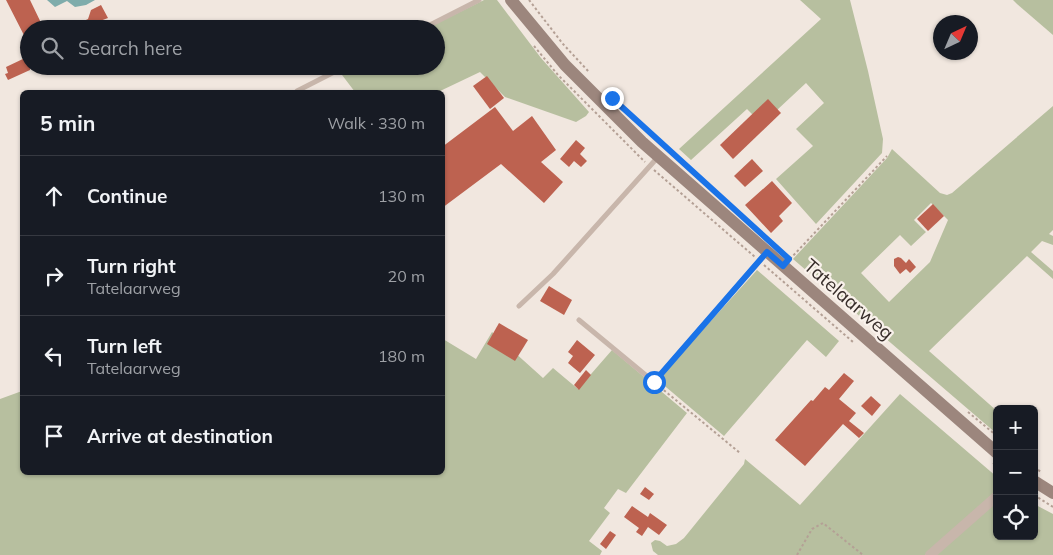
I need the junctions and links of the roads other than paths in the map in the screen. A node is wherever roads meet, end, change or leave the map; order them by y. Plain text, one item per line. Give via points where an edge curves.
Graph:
1 (479, 0) edge
2 (511, 0) edge
3 (440, 20) edge
4 (328, 75) edge
5 (299, 90) edge
6 (664, 154) junction
7 (767, 252) junction
8 (519, 306) dead end
9 (579, 320) dead end
10 (995, 450) edge
11 (1038, 484) edge
12 (1053, 493) edge
13 (993, 500) edge
14 (930, 555) edge

1 - 3 lane
2 - 6 main road, Tatelaarweg via 603,105
4 - 5 lane
6 - 7 main road, Tatelaarweg
6 - 8 lane via 553,274
7 - 9 lane via 654,382
7 - 10 main road, Tatelaarweg
11 - 12 main road
13 - 14 street

